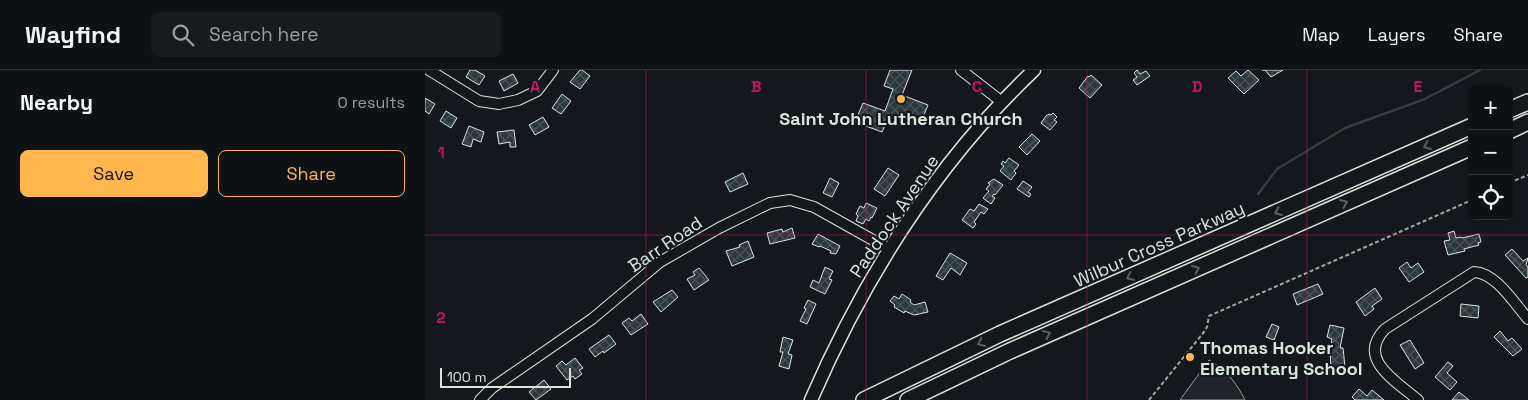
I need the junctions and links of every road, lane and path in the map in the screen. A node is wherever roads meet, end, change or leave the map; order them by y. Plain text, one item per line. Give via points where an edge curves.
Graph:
1 (429, 70) edge
2 (553, 70) edge
3 (961, 70) edge
4 (1034, 70) edge
5 (1002, 102) junction
6 (1528, 102) edge
7 (1513, 108) edge
8 (1528, 122) edge
9 (1468, 128) edge
10 (1511, 130) edge
11 (1468, 149) edge
12 (1528, 175) edge
13 (1513, 181) edge
14 (1468, 202) edge
15 (889, 249) junction
16 (1528, 319) edge
17 (480, 400) edge
18 (811, 400) edge
19 (864, 400) edge
20 (908, 400) edge
21 (1149, 400) edge
22 (1418, 400) edge

1 - 2 street via 479,101 499,104 537,91
3 - 5 street
4 - 5 main road, Paddock Avenue
5 - 15 main road, Paddock Avenue via 939,178
6 - 7 highway
8 - 10 highway
9 -> 19 highway, Wilbur Cross Parkway via 1000,334
20 -> 11 highway via 1010,351
12 - 13 path
14 - 21 path via 1209,316 1204,332
15 - 17 street, Barr Road via 814,207 790,200 770,203 660,262 592,319 492,388
15 - 18 main road, Paddock Avenue via 850,319
16 - 22 street via 1493,279 1481,272 1473,272 1385,329 1375,344 1378,363

